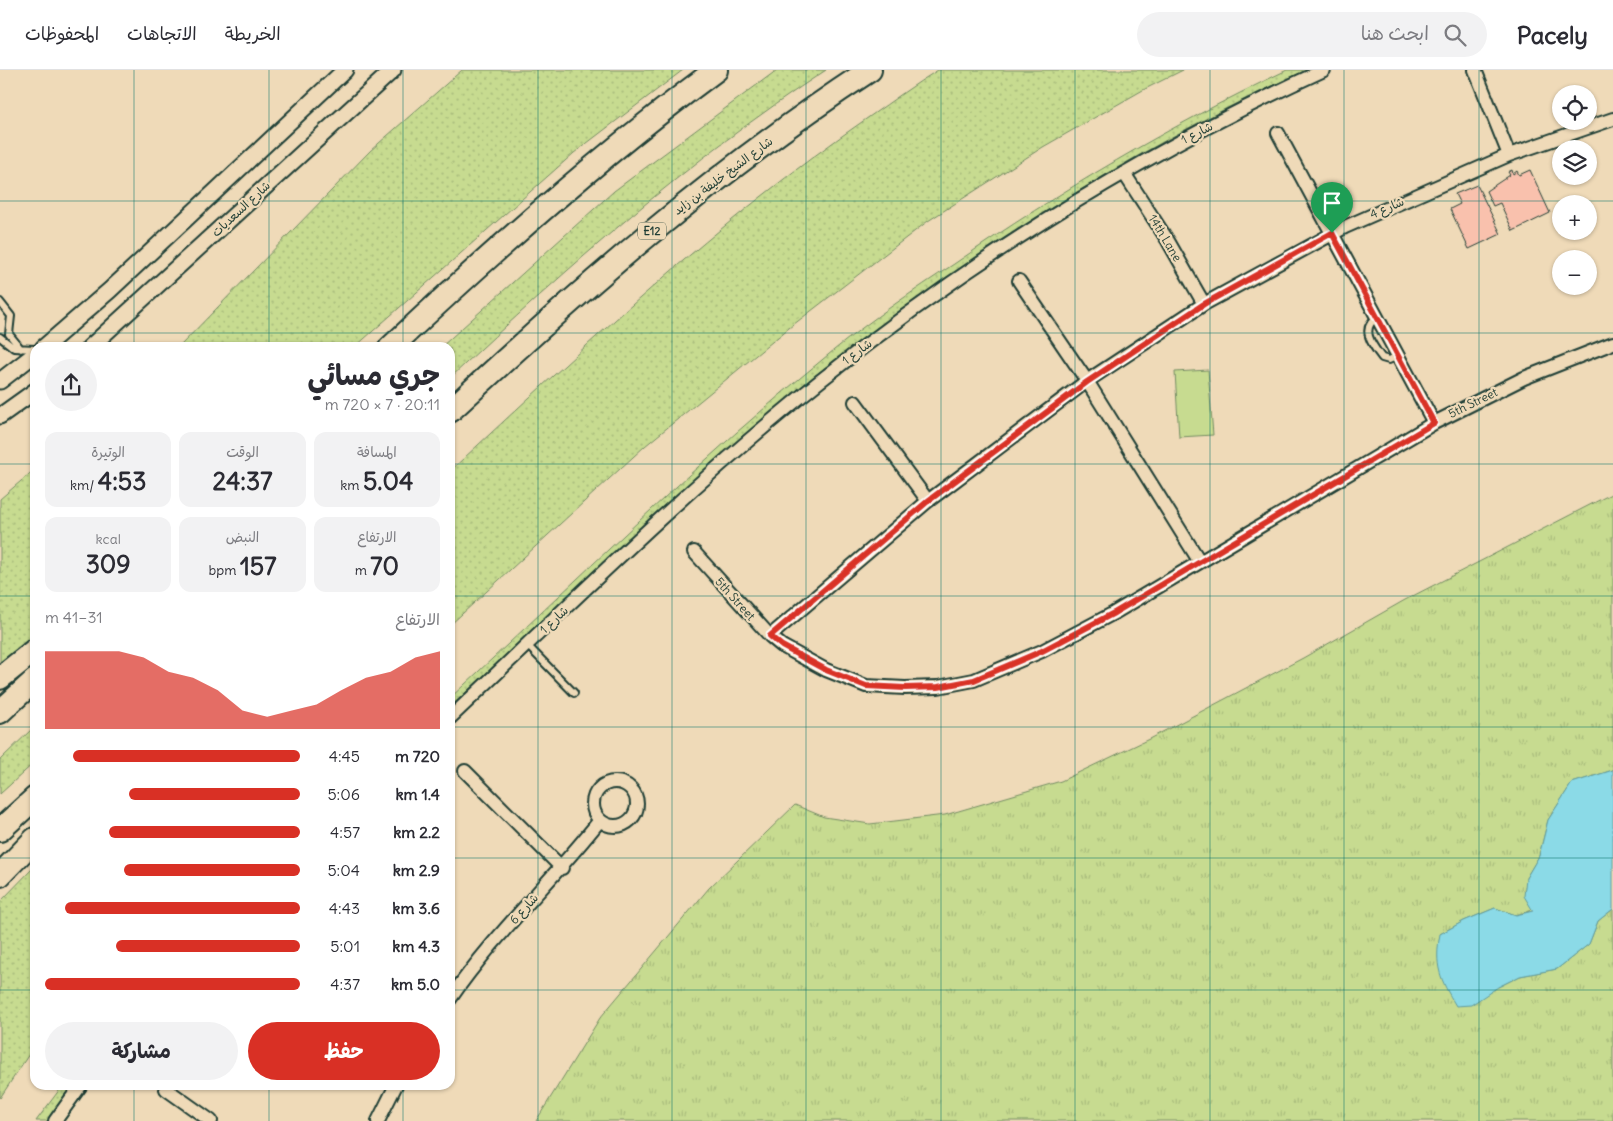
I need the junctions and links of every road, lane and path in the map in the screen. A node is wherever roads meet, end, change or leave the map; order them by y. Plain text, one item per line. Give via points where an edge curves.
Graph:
1 (345, 70) edge
2 (393, 70) edge
3 (716, 70) edge
4 (870, 70) edge
5 (1324, 70) edge
6 (1475, 70) edge
7 (1613, 119) edge
8 (1278, 133) dead end
9 (1509, 155) junction
10 (1124, 172) junction
11 (1332, 233) junction
12 (1019, 281) dead end
13 (0, 302) edge
14 (1204, 304) junction
15 (0, 337) edge
16 (49, 342) edge
17 (97, 342) edge
18 (397, 342) edge
19 (1613, 343) edge
20 (28, 351) edge
21 (0, 381) edge
22 (1087, 382) junction
23 (30, 395) edge
24 (855, 402) dead end
25 (455, 406) edge
26 (0, 416) edge
27 (1434, 423) junction
28 (928, 501) junction
29 (694, 552) dead end
30 (1200, 562) junction
31 (770, 636) junction
32 (527, 645) junction
33 (30, 654) edge
34 (0, 678) edge
35 (30, 685) edge
36 (574, 693) dead end
37 (0, 712) edge
38 (455, 713) edge
39 (465, 771) dead end
40 (30, 803) edge
41 (600, 820) dead end
42 (0, 830) edge
43 (30, 844) edge
44 (562, 868) junction
45 (0, 875) edge
46 (455, 993) edge
47 (77, 1090) edge
48 (167, 1090) edge
49 (394, 1090) edge
50 (55, 1121) edge
51 (211, 1121) edge
52 (378, 1121) edge

1 - 16 street via 124,277
2 - 17 street, شارع السعديات
3 - 18 highway via 558,195
4 - 25 highway, شارع الشيخ خليفة بن زايد / E12 via 747,156 633,246
5 - 10 street, شارع 1
6 - 9 street
7 - 9 street, شارع 4
8 - 11 street
9 - 11 street, شارع 4
10 - 14 street, 14th Lane
10 - 32 street, شارع 1 via 931,296 820,381 650,530
11 - 14 street, شارع 4
11 - 27 street
12 - 22 street
13 - 20 lane via 11,316 9,334
14 - 22 street, شارع 4
15 - 20 lane via 9,345
19 - 27 street, 5th Street via 1524,378
20 - 21 street
22 - 28 street, شارع 4
22 - 30 street
23 - 26 street
24 - 28 street
27 - 30 street, 5th Street
28 - 31 street, شارع 4
29 - 31 street, 5th Street
30 - 31 street, 5th Street via 1042,651 974,680 938,687 866,686 826,670
32 - 36 lane
32 - 38 street, شارع 1
33 - 34 highway
35 - 37 highway
39 - 44 street
40 - 42 highway
41 - 44 street, شارع 6
43 - 45 highway
44 - 46 street, شارع 6 via 496,940
47 - 50 street
48 - 51 street
49 - 52 street

